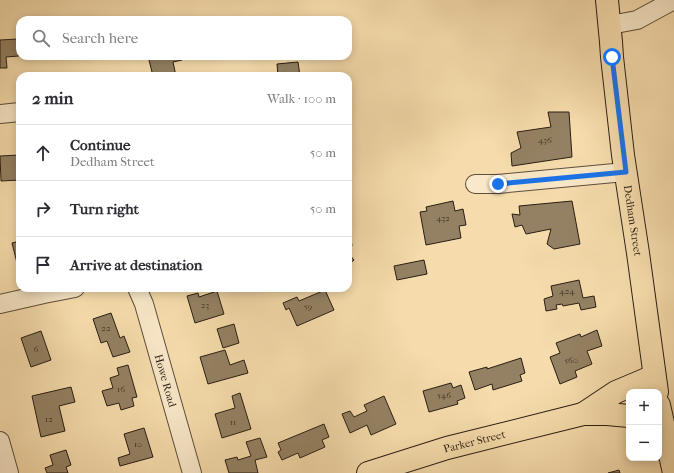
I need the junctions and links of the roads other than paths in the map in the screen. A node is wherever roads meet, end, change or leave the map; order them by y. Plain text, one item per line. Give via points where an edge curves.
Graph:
1 (607, 0) edge
2 (674, 0) edge
3 (610, 25) junction
4 (16, 112) edge
5 (0, 114) edge
6 (626, 172) junction
7 (475, 184) dead end
8 (54, 292) edge
9 (139, 292) edge
10 (0, 304) edge
11 (655, 384) edge
12 (583, 414) junction
13 (626, 416) edge
14 (662, 422) edge
15 (0, 441) edge
16 (9, 473) edge
17 (192, 473) edge
18 (368, 473) edge
19 (674, 473) edge

1 - 3 main road, Dedham Street
2 - 3 street via 637,20
3 - 6 main road, Dedham Street
4 - 5 street
6 - 7 street
6 - 11 main road, Dedham Street
8 - 10 street
9 - 17 street, Howe Road
11 - 12 main road, Parker Street via 616,392
12 - 13 main road, Parker Street
12 - 18 main road, Parker Street via 447,448
14 - 19 main road
15 - 16 street

